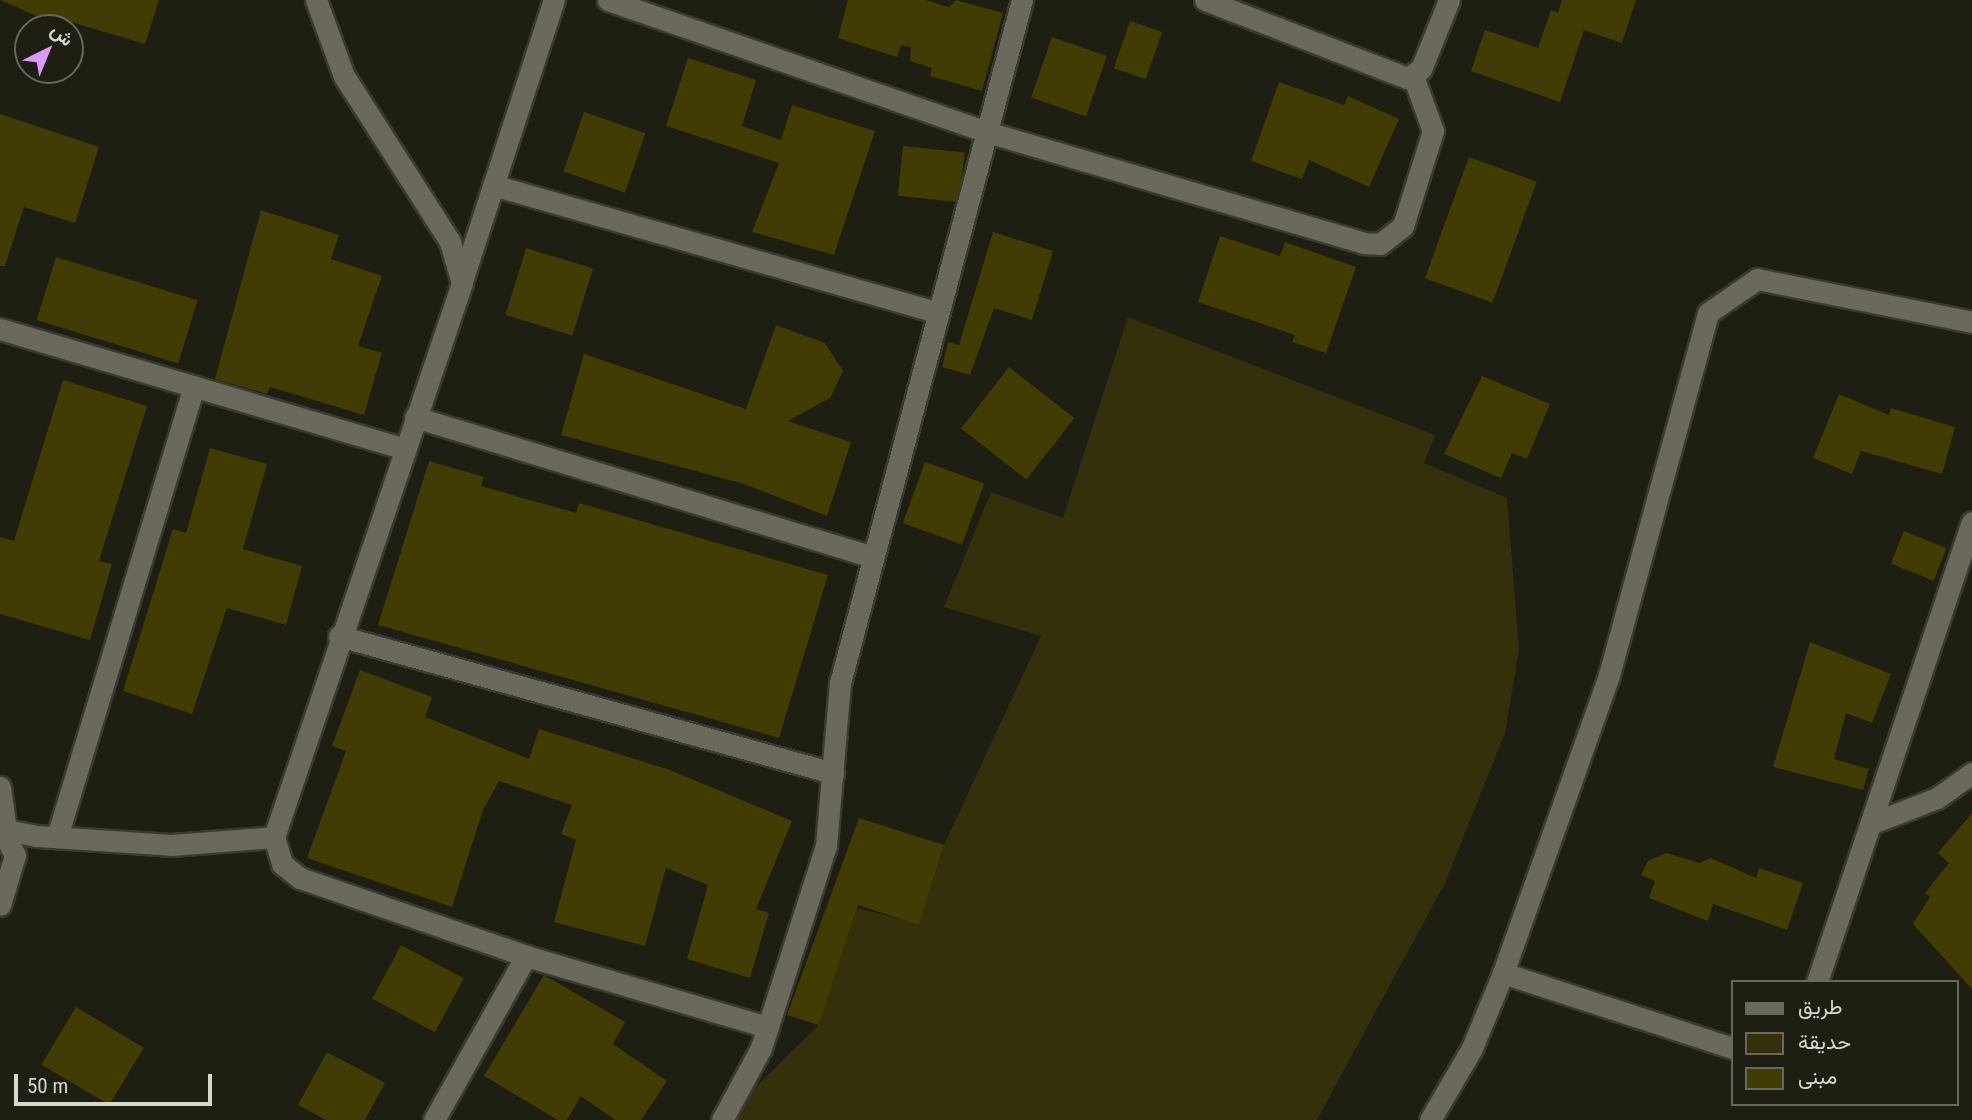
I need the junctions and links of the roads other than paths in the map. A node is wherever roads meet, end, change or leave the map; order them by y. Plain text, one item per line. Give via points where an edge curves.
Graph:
1 (316, 0) edge
2 (554, 0) edge
3 (608, 0) edge
4 (1022, 0) edge
5 (1205, 0) edge
6 (1449, 0) edge
7 (1413, 76) junction
8 (987, 132) junction
9 (493, 185) junction
10 (462, 283) junction
11 (938, 313) junction
12 (1972, 322) edge
13 (0, 329) edge
14 (194, 386) junction
15 (415, 417) junction
16 (403, 448) junction
17 (1972, 522) edge
18 (873, 557) junction
19 (339, 636) junction
20 (833, 772) junction
21 (1968, 782) edge
22 (0, 787) edge
23 (1870, 824) junction
24 (3, 828) edge
25 (57, 837) junction
26 (274, 837) junction
27 (0, 905) edge
28 (526, 956) junction
29 (1503, 973) junction
30 (1818, 980) edge
31 (768, 1027) junction
32 (1730, 1047) edge
33 (1437, 1117) edge
34 (434, 1120) edge
35 (722, 1120) edge

1 - 10 street via 344,76 450,242
2 - 9 street
3 - 8 street
4 - 8 street
5 - 7 street via 1390,76
6 - 7 street
7 - 8 street via 1433,131 1403,226 1380,244
8 - 11 street
9 - 10 street
9 - 11 street
10 - 15 street
11 - 18 street
12 - 29 street via 1757,279 1708,313 1609,675
13 - 14 street
14 - 16 street
14 - 25 street
15 - 16 street
15 - 18 street
16 - 19 street
17 - 23 street
18 - 20 street via 840,683
19 - 20 street
19 - 26 street
20 - 31 street via 826,846
21 - 23 street
22 - 24 street
23 - 30 street
24 - 25 street
24 - 27 street via 15,855
25 - 26 street via 171,845
26 - 28 street via 282,864 300,878
28 - 31 street
28 - 34 street
29 - 32 street
29 - 33 street
31 - 35 street

